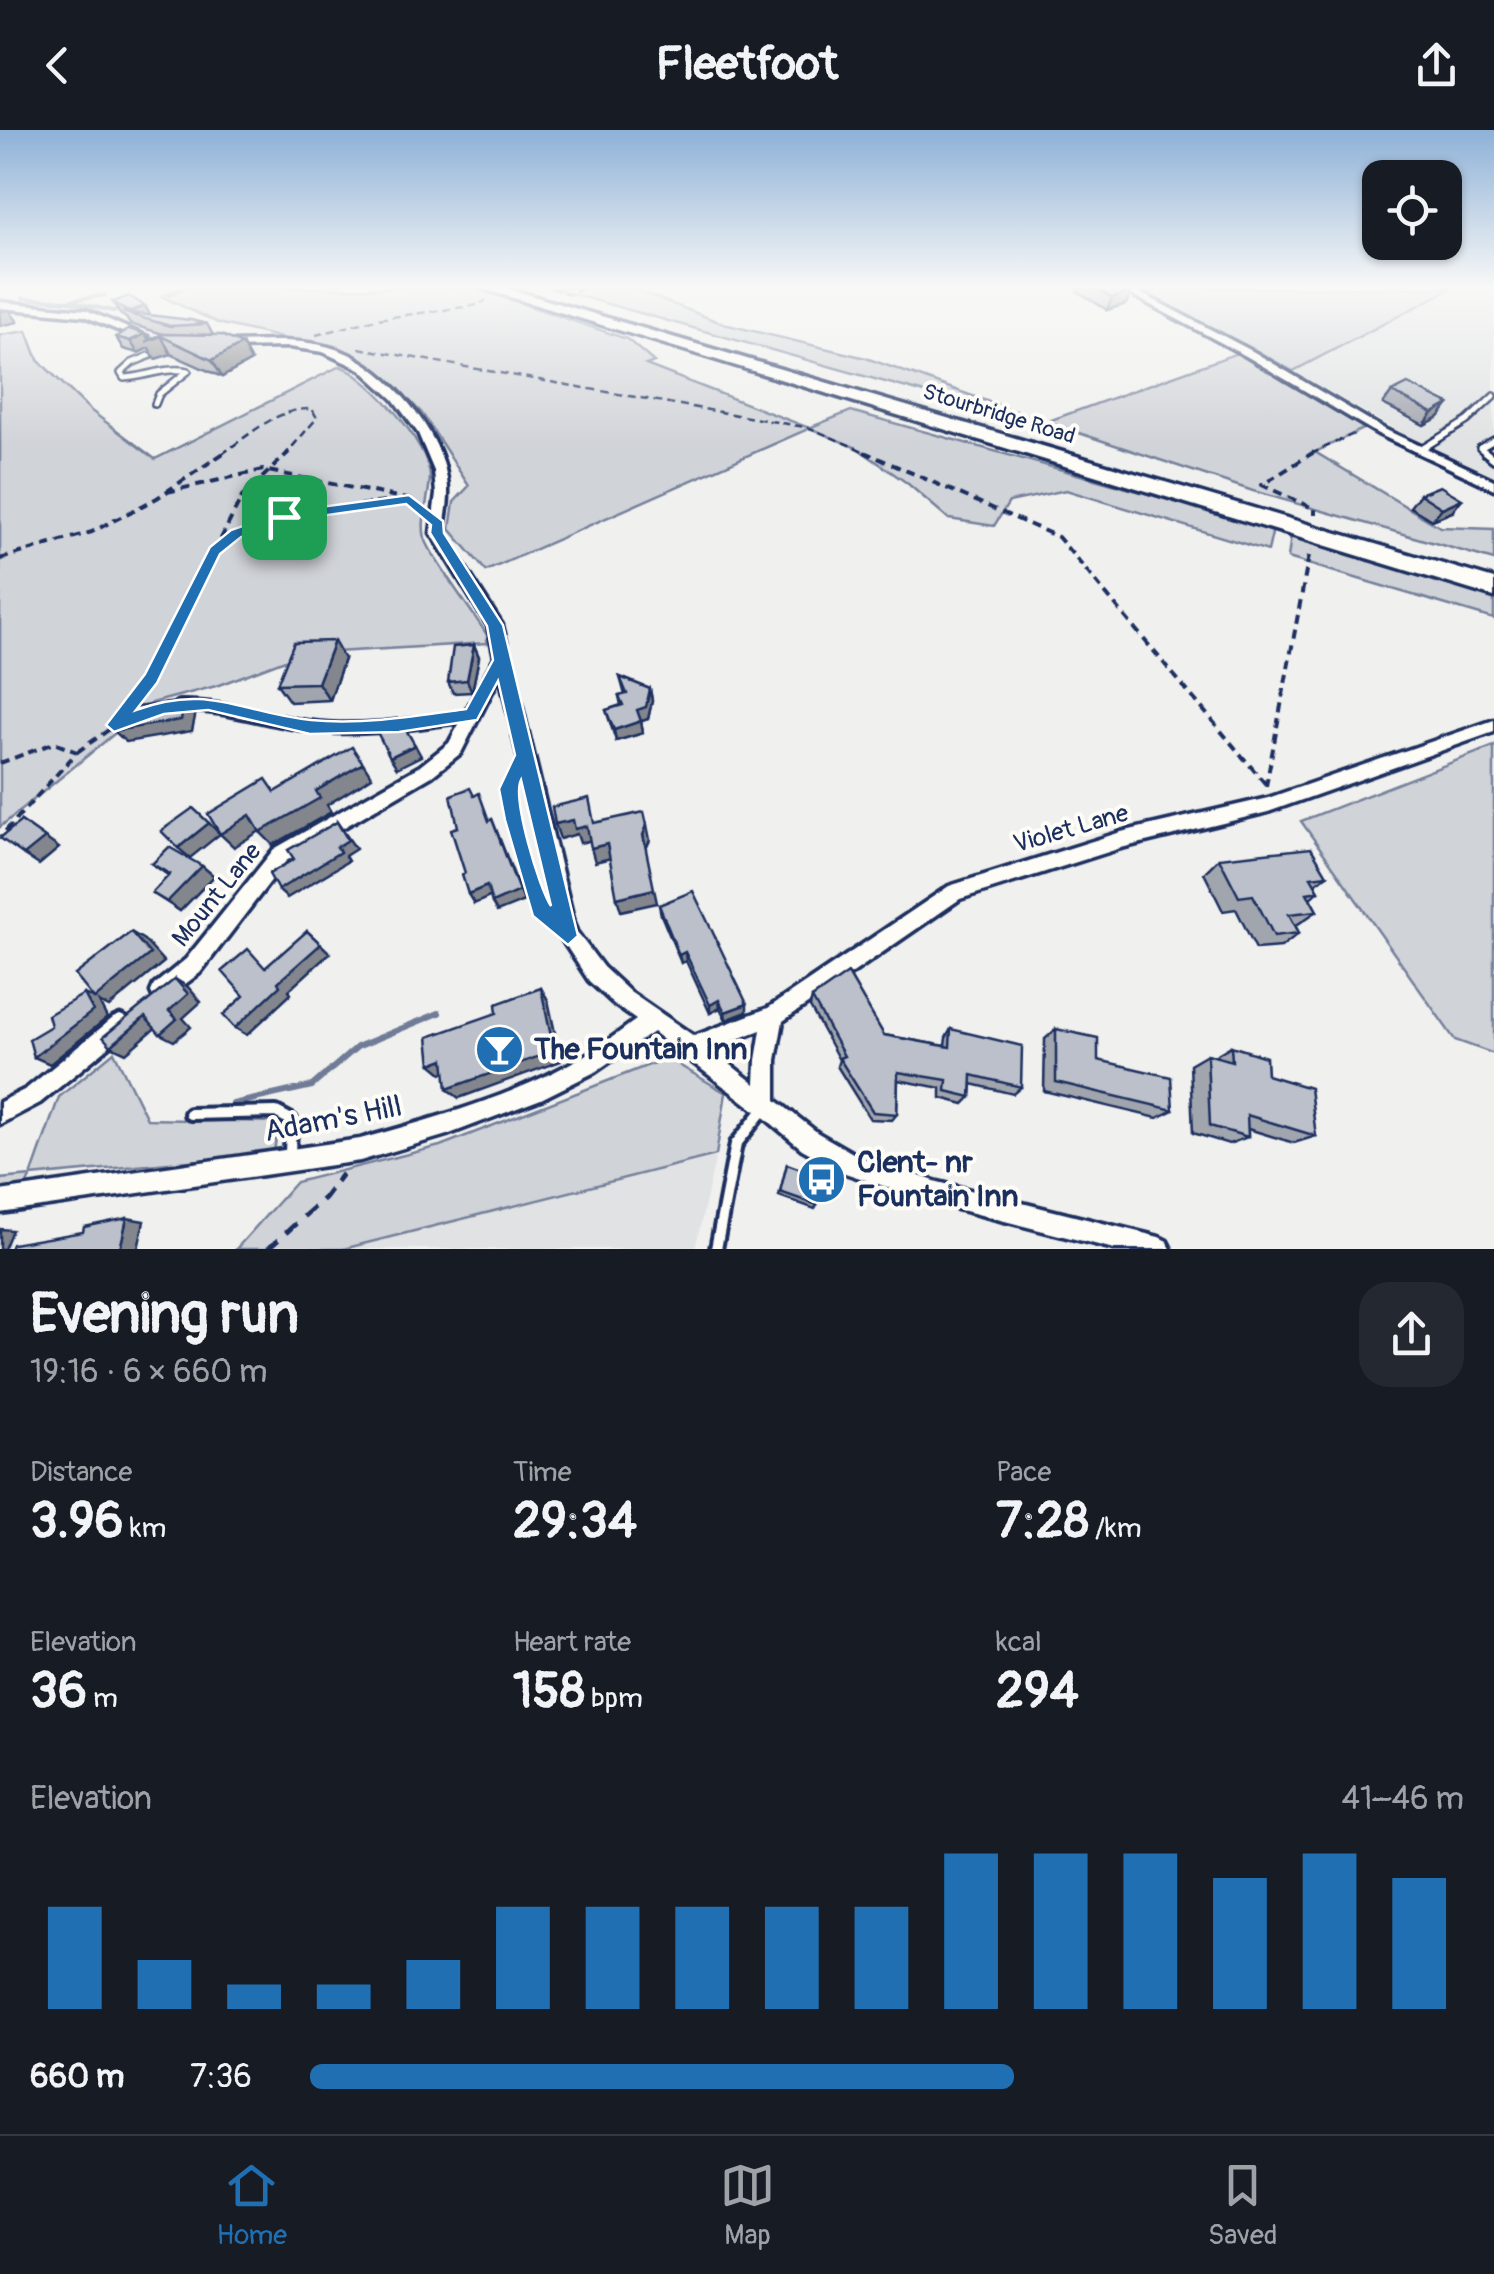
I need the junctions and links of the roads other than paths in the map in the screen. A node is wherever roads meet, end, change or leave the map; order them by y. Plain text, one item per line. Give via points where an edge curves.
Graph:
1 (150, 340) edge
2 (670, 340) edge
3 (702, 340) edge
4 (1224, 340) edge
5 (214, 345) edge
6 (173, 346) joint
7 (1494, 396) edge
8 (154, 404) dead end
9 (1494, 440) edge
10 (1420, 450) junction
11 (1494, 459) edge
12 (1494, 484) edge
13 (1314, 526) junction
14 (1494, 570) edge
15 (1494, 588) edge
16 (500, 660) junction
17 (163, 707) edge
18 (472, 716) junction
19 (1494, 726) edge
20 (774, 1016) junction
21 (652, 1020) junction
22 (692, 1047) junction
23 (765, 1108) junction
24 (0, 1114) edge
25 (190, 1114) dead end
26 (290, 1160) junction
27 (0, 1202) edge
28 (716, 1249) edge
29 (1159, 1249) edge

1 - 6 street
2 - 13 highway, Stourbridge Road
3 - 13 highway, Stourbridge Road
4 - 10 street
5 - 16 street via 300,341 354,361 397,399 440,470 437,533 495,625
6 - 8 lane via 121,373 134,379 188,371
7 - 10 lane
9 - 11 lane via 1480,448
10 - 12 street
13 - 14 highway, Stourbridge Road
13 - 15 highway, Stourbridge Road
16 - 18 street, Mount Lane
16 - 21 street via 568,936 596,974
17 - 18 lane via 208,703 310,727 399,726
18 - 24 street, Mount Lane via 454,748 426,771 280,854 193,966 33,1096
19 - 20 street, Violet Lane via 1268,805 1121,840 955,892
20 - 22 street, Violet Lane
20 - 23 street
21 - 22 street
21 - 26 street, Adam's Hill via 586,1066 485,1110 360,1150
22 - 23 street
23 - 28 lane via 736,1144
23 - 29 street via 854,1166
25 - 26 lane via 276,1112 292,1120
26 - 27 street, Adam's Hill

